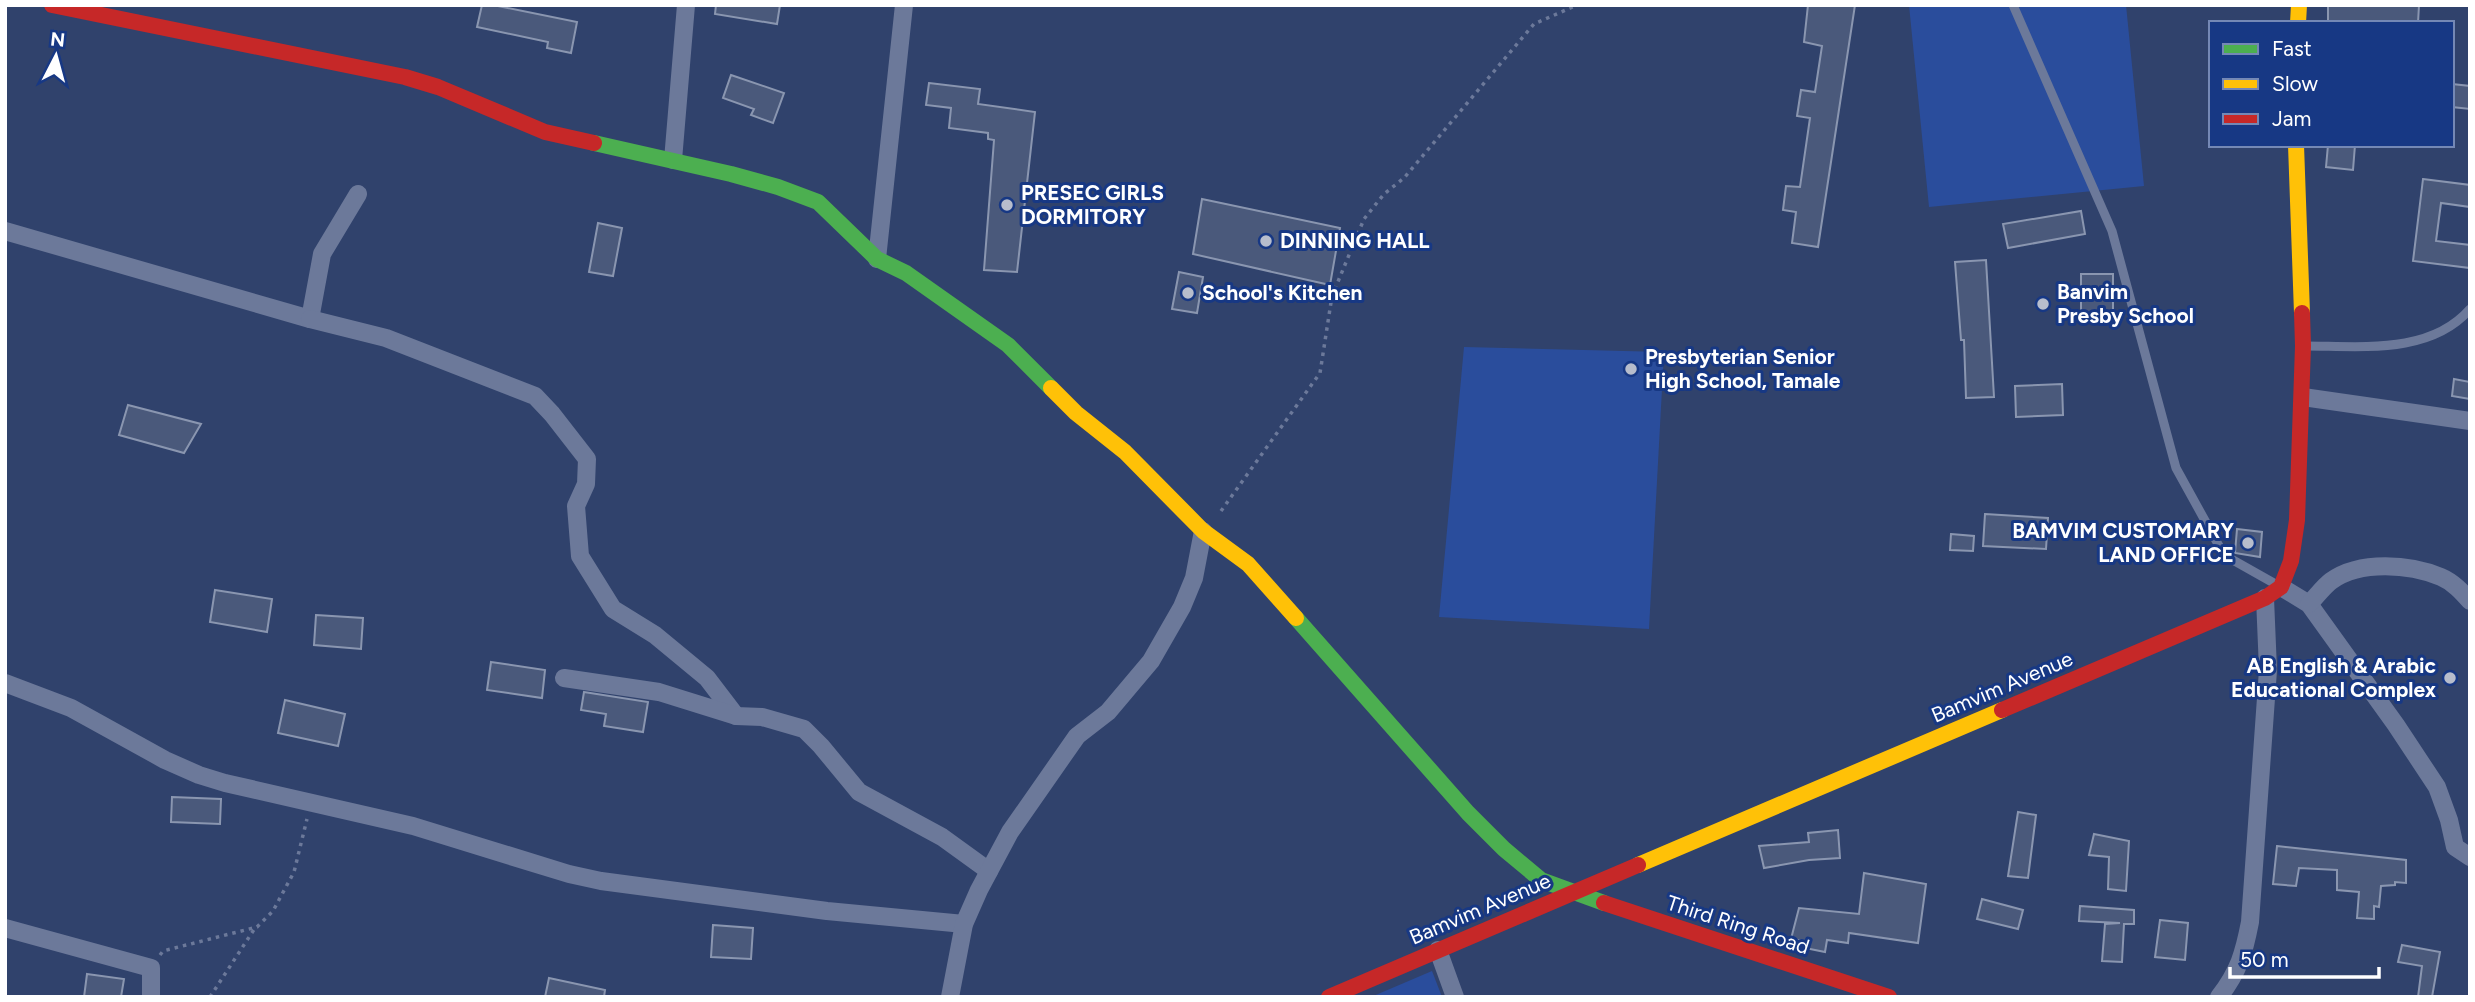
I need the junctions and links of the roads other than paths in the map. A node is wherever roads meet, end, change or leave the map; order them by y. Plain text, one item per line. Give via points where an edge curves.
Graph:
1 (52, 5) edge
2 (686, 5) edge
3 (904, 5) edge
4 (2013, 5) edge
5 (148, 14) edge
6 (2296, 147) edge
7 (673, 160) junction
8 (358, 194) dead end
9 (5, 231) edge
10 (877, 259) junction
11 (2470, 309) edge
12 (310, 319) junction
13 (2304, 346) junction
14 (2303, 397) junction
15 (2470, 421) edge
16 (1203, 531) junction
17 (2281, 587) junction
18 (2265, 598) junction
19 (2470, 601) edge
20 (2309, 604) junction
21 (564, 678) dead end
22 (5, 683) edge
23 (736, 716) junction
24 (2470, 857) edge
25 (989, 871) junction
26 (1573, 892) junction
27 (964, 924) junction
28 (5, 928) edge
29 (1438, 950) junction
30 (151, 997) edge
31 (950, 997) edge
32 (1329, 997) edge
33 (1455, 997) edge
34 (1889, 997) edge
35 (2219, 997) edge

1 - 5 street, Third Ring Road
2 - 7 street
3 - 10 street
4 - 17 lane via 2112,231 2176,468 2224,555
5 - 7 street, Third Ring Road via 230,43 405,77 545,132
6 - 13 street
7 - 10 street, Third Ring Road via 818,202
8 - 12 street via 322,254
9 - 12 street
10 - 16 street, Third Ring Road via 906,273 1007,345 1076,413 1125,452
11 - 13 lane via 2429,337 2396,345
12 - 23 street via 386,338 535,396 587,459 586,484 576,506 580,556 613,609 655,635 707,678
13 - 14 street
14 - 15 street
14 - 17 street via 2297,520 2291,561
16 - 25 street via 1194,578 1151,661 1108,712 1077,736 1010,832
16 - 26 street, Third Ring Road via 1248,564 1486,833 1541,880
17 - 18 street, Bamvim Avenue
17 - 20 street
18 - 26 street, Bamvim Avenue
18 - 35 street via 2268,670 2250,922 2242,960
19 - 20 street via 2442,577 2375,566 2330,581
20 - 24 street via 2437,787 2455,847
21 - 23 street via 659,692
22 - 27 street via 71,708 199,775 458,838 569,874 827,911
23 - 25 street via 762,717 804,729 859,792 919,823
25 - 27 street
26 - 29 street, Bamvim Avenue
26 - 34 street, Third Ring Road
27 - 31 street
28 - 30 street via 151,968
29 - 32 street, Bamvim Avenue
29 - 33 street

